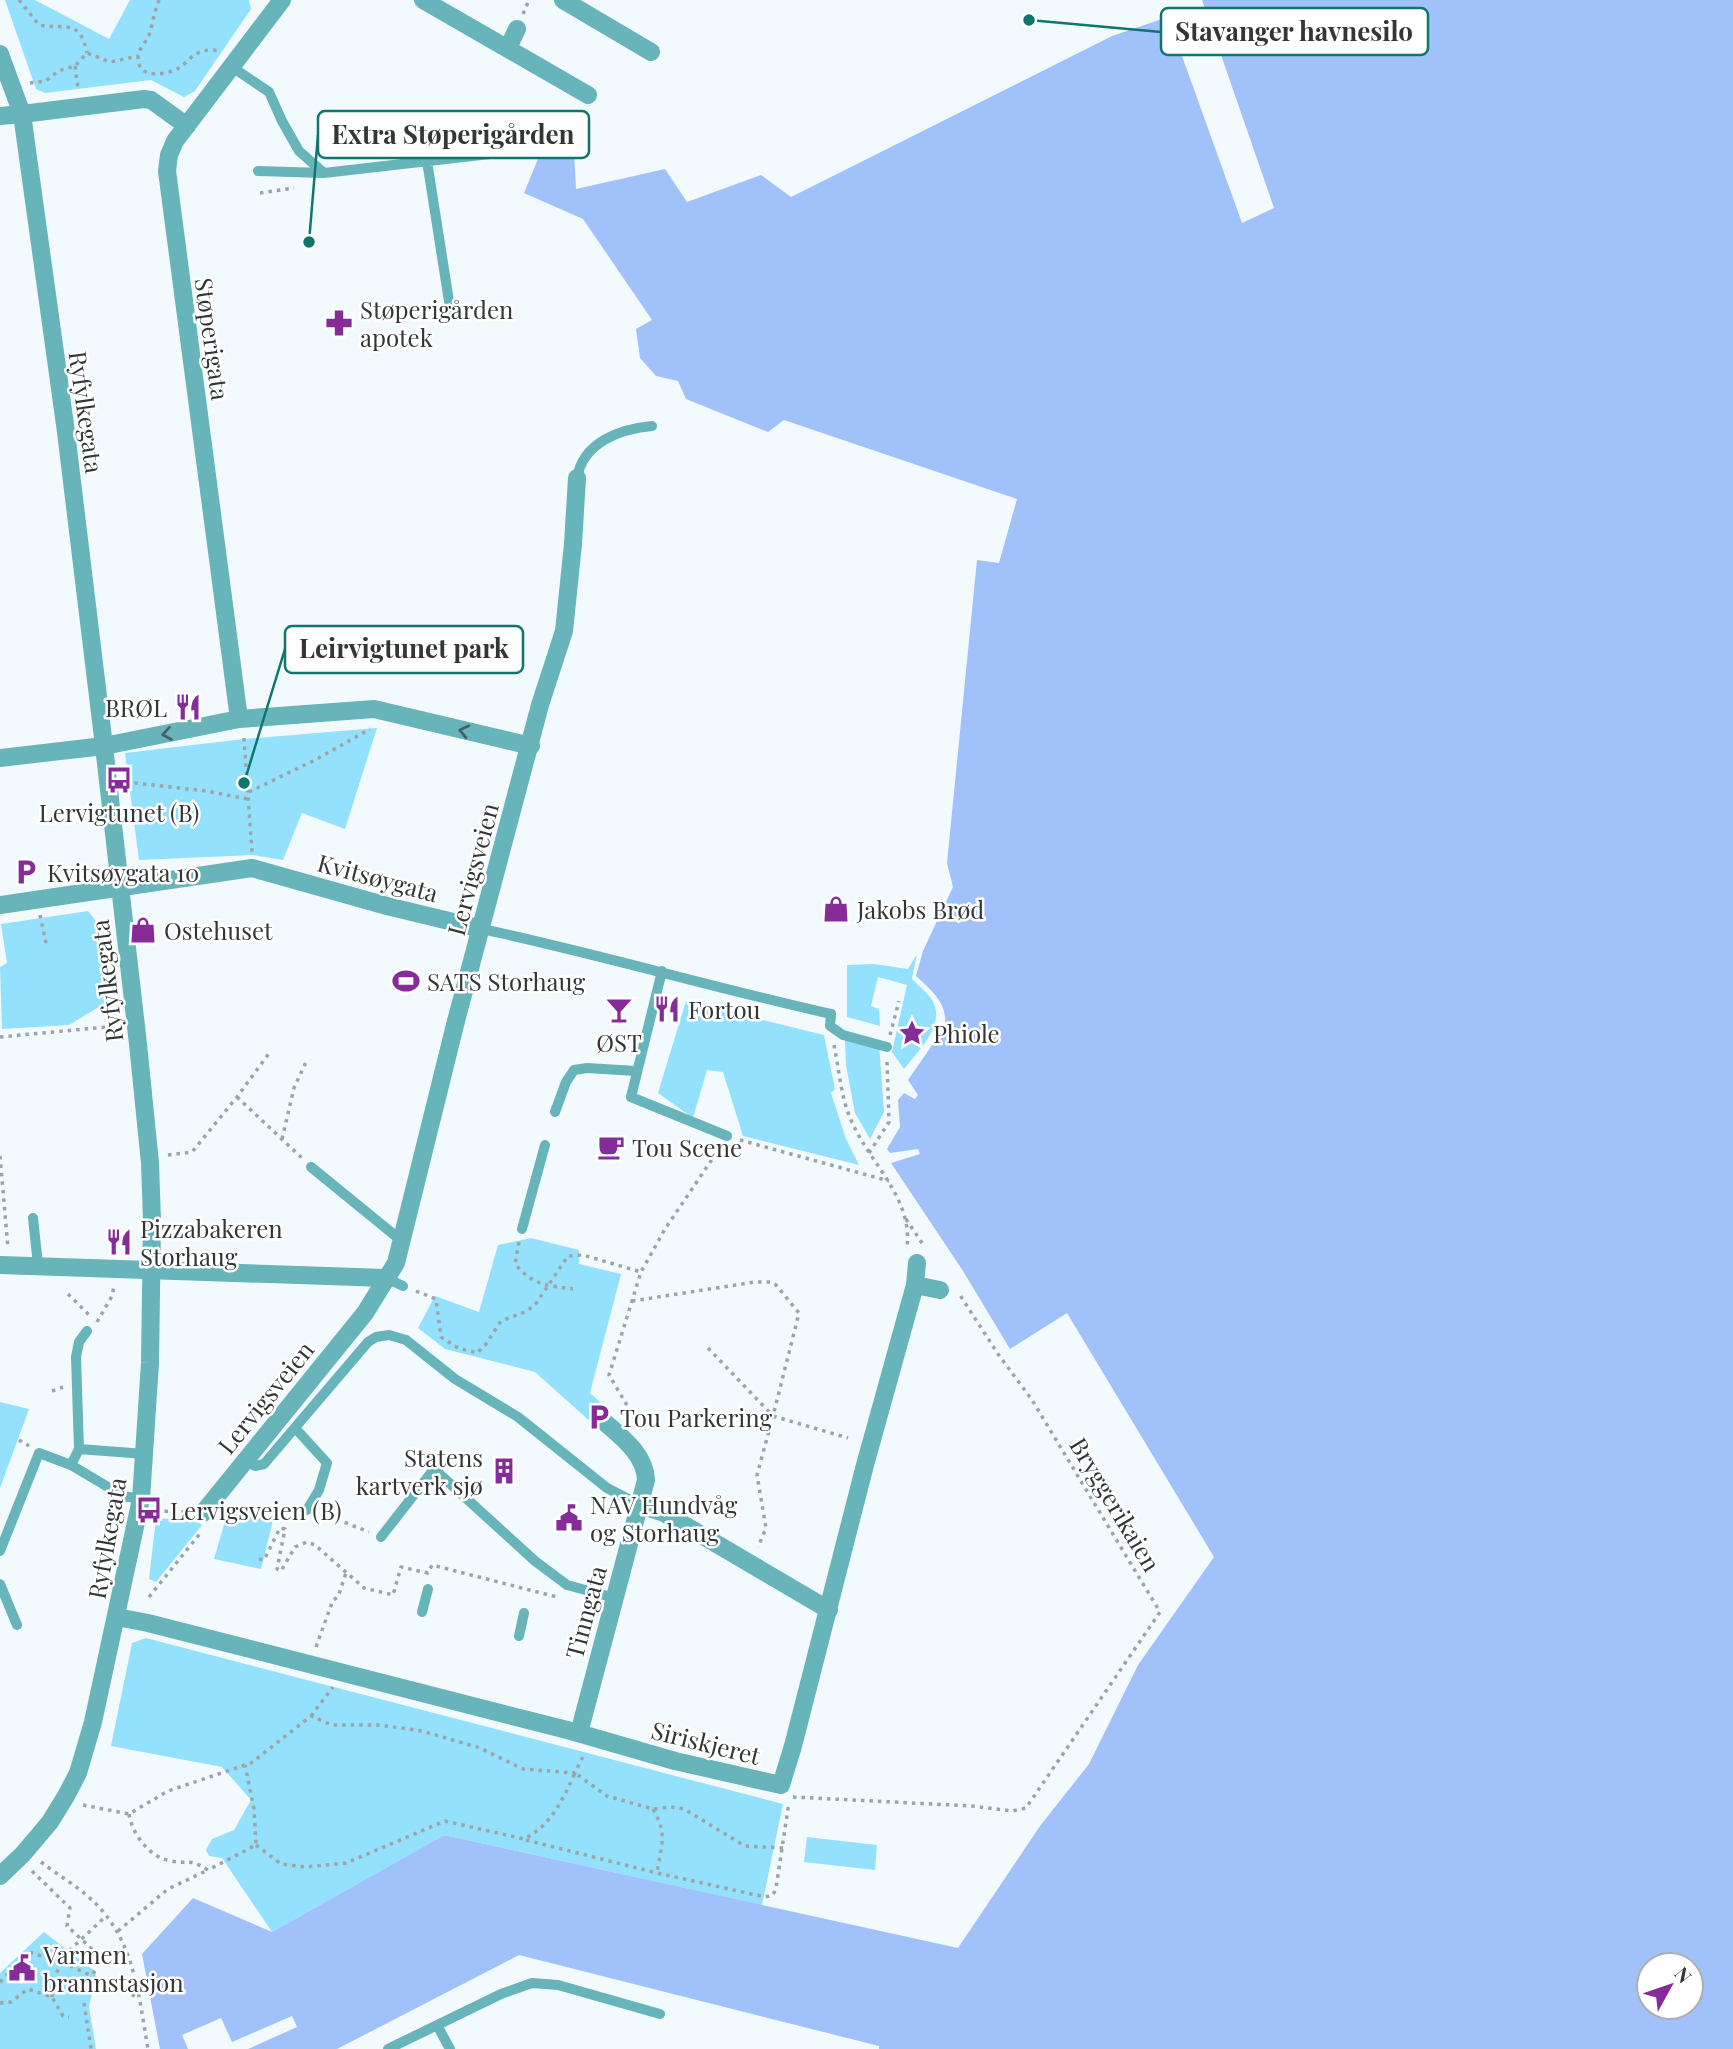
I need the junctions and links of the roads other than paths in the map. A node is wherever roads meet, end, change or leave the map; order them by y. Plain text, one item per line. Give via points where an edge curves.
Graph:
1 (282, 0) edge
2 (424, 0) edge
3 (563, 0) edge
4 (517, 29) dead end
5 (508, 48) junction
6 (651, 52) dead end
7 (0, 54) edge
8 (229, 60) junction
9 (588, 95) dead end
10 (22, 114) junction
11 (0, 116) edge
12 (187, 126) junction
13 (550, 147) dead end
14 (427, 161) junction
15 (258, 171) dead end
16 (324, 173) junction
17 (451, 314) dead end
18 (652, 426) dead end
19 (577, 478) joint
20 (239, 719) junction
21 (104, 746) junction
22 (531, 746) junction
23 (0, 758) edge
24 (119, 887) junction
25 (0, 905) edge
26 (482, 929) junction
27 (663, 971) junction
28 (887, 1047) road end
29 (636, 1071) junction
30 (555, 1112) dead end
31 (727, 1136) road end
32 (545, 1146) dead end
33 (311, 1167) road end
34 (33, 1218) dead end
35 (522, 1229) road end
36 (403, 1242) junction
37 (4, 1257) edge
38 (923, 1258) road end
39 (38, 1265) junction
40 (151, 1271) junction
41 (386, 1278) junction
42 (915, 1285) junction
43 (403, 1286) road end
44 (948, 1290) road end
45 (87, 1331) dead end
46 (599, 1417) dead end
47 (296, 1429) junction
48 (79, 1449) junction
49 (145, 1454) junction
50 (246, 1459) junction
51 (71, 1465) junction
52 (147, 1505) junction
53 (640, 1505) junction
54 (307, 1510) dead end
55 (203, 1513) road end
56 (381, 1537) road end
57 (0, 1551) edge
58 (0, 1584) edge
59 (428, 1588) dead end
60 (615, 1598) junction
61 (829, 1610) junction
62 (422, 1612) dead end
63 (524, 1613) dead end
64 (117, 1617) junction
65 (17, 1625) dead end
66 (519, 1636) dead end
67 (579, 1733) junction
68 (0, 1877) edge
69 (660, 2014) dead end
70 (437, 2025) junction
71 (388, 2049) edge
72 (450, 2049) edge

1 - 8 street, Støperigata
2 - 5 street
3 - 6 street
4 - 5 street
5 - 9 street
7 - 10 street, Ryfylkegata
8 - 12 street, Støperigata
8 - 16 lane via 269,92 299,151
10 - 11 street
10 - 12 street via 144,99
10 - 21 street, Ryfylkegata
12 - 20 street, Støperigata via 175,141 167,171
13 - 14 lane
14 - 16 lane
14 - 17 lane
15 - 16 lane
18 - 19 lane, Lervigsveien via 615,433 586,456
19 - 22 street, Lervigsveien via 567,614
20 -> 21 street
22 -> 20 street via 374,709
21 - 23 street
21 - 24 street, Ryfylkegata
22 - 26 street, Lervigsveien
24 - 25 street, Kvitsøygata
24 - 26 street, Kvitsøygata via 252,868
24 - 40 street, Ryfylkegata via 150,1163
26 - 27 lane, Kvitsøygata
26 - 36 street, Lervigsveien
27 - 28 lane, Kvitsøygata via 831,1014 830,1026 843,1035
27 - 29 lane
29 - 30 lane via 575,1070
29 - 31 lane via 631,1097
32 - 35 lane
33 - 36 lane
34 - 39 lane
36 - 41 street, Lervigsveien
37 - 39 street
38 - 42 street, Siriskjeret
39 - 40 street
40 - 41 street
40 - 49 street, Ryfylkegata
41 - 43 lane
41 - 50 street, Lervigsveien via 365,1313
42 - 44 street
42 - 61 street, Siriskjeret
45 - 48 lane via 76,1357
46 - 53 street, Tinngata via 642,1460 646,1480
47 - 50 lane via 264,1464 255,1466
47 - 53 lane via 368,1342 389,1335 406,1340 455,1379 518,1418 607,1488
47 - 54 lane via 327,1463
48 - 49 lane
48 - 51 lane
49 - 52 street, Ryfylkegata
50 - 55 street, Lervigsveien
51 - 52 lane
51 - 57 lane via 39,1453
52 - 64 street, Ryfylkegata
53 - 60 street, Tinngata
53 - 61 street via 664,1513
56 - 60 lane via 434,1469 567,1585
58 - 65 lane
59 - 62 lane
60 - 67 street, Tinngata
61 - 67 street, Siriskjeret via 780,1785
63 - 66 lane
64 - 67 street, Siriskjeret
64 - 68 street, Ryfylkegata via 78,1773 50,1822
69 - 70 lane via 532,1983
70 - 71 lane
70 - 72 lane

